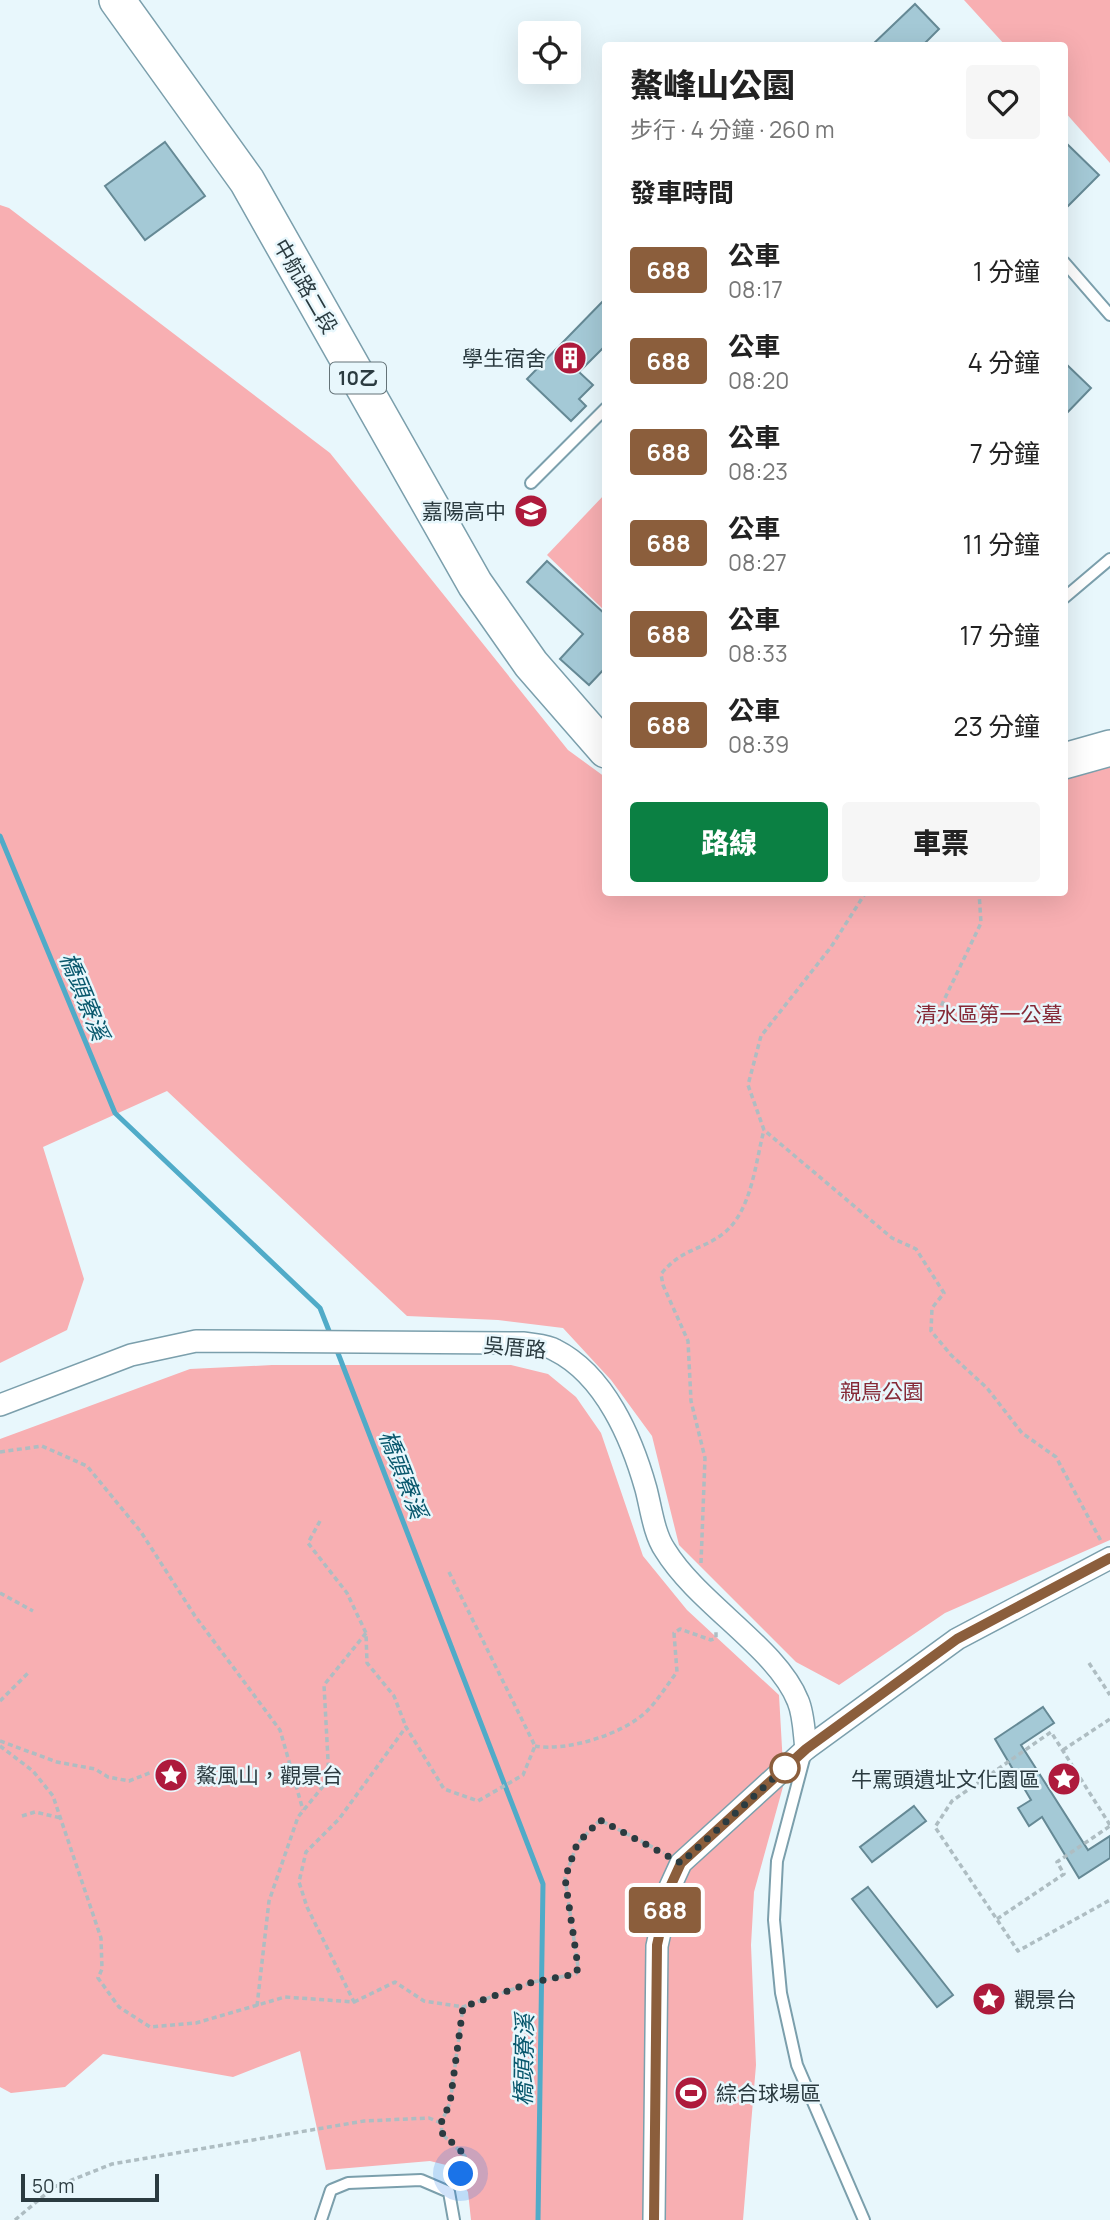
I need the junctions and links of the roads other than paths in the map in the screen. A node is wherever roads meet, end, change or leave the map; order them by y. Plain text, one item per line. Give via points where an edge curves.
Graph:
1 (117, 0) edge
2 (1068, 267) edge
3 (1110, 315) edge
4 (602, 412) edge
5 (531, 484) dead end
6 (1110, 559) edge
7 (1068, 595) edge
8 (602, 745) edge
9 (1110, 748) edge
10 (1068, 760) edge
11 (0, 1405) edge
12 (1107, 1552) edge
13 (806, 1749) junction
14 (321, 2220) edge
15 (454, 2220) edge
16 (654, 2220) edge
17 (864, 2220) edge

1 - 8 main road, 中航路二段 / 10乙 via 247,181 475,584 531,664
2 - 3 lane
4 - 5 lane
6 - 7 lane
9 - 10 main road
11 - 13 street, 吳厝路 via 131,1354 196,1340 524,1343 554,1349 579,1367 601,1392 635,1450 663,1548 696,1592 771,1661 788,1683 799,1702
12 - 13 street via 957,1639
13 - 16 street via 681,1863 670,1887 657,1945
13 - 17 lane via 777,1861 774,1920 781,1993 797,2066
14 - 15 lane via 331,2190 348,2183 421,2180 449,2192

